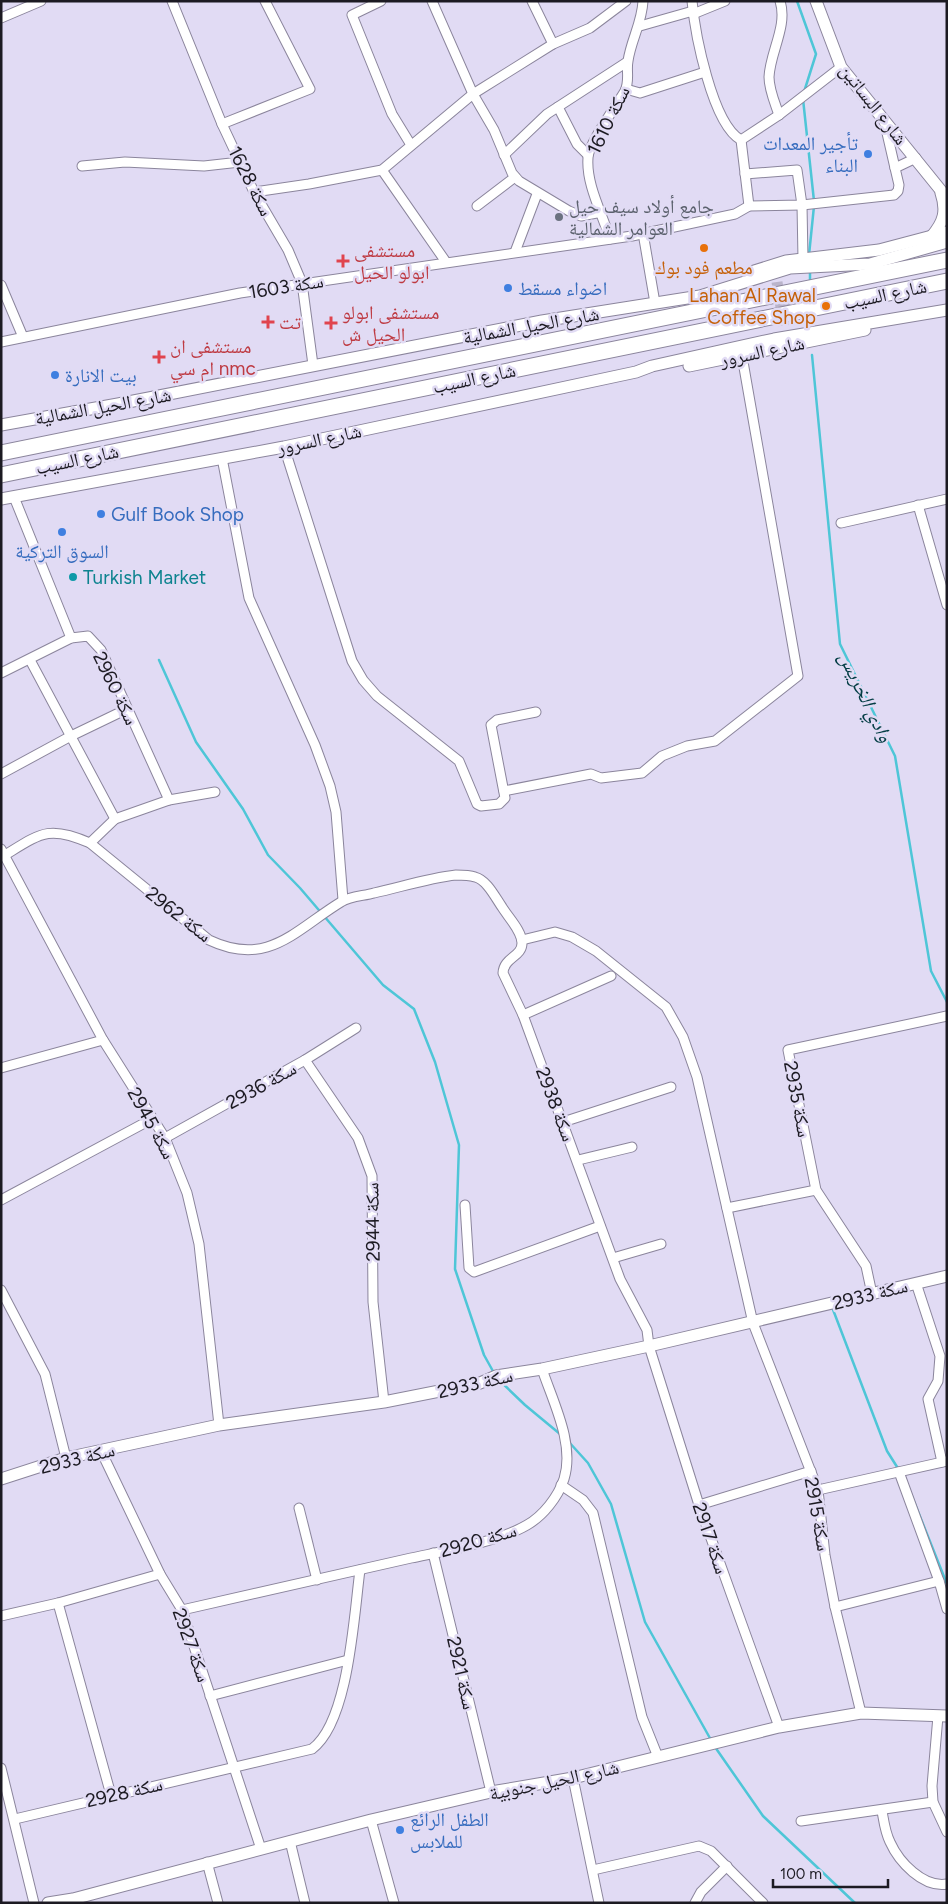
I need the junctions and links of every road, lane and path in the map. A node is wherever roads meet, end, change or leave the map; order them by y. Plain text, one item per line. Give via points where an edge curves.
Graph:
1 (42, 1) edge
2 (172, 1) edge
3 (265, 1) edge
4 (432, 1) edge
5 (532, 1) edge
6 (626, 1) edge
7 (643, 1) edge
8 (725, 1) edge
9 (780, 1) edge
10 (816, 1) edge
11 (376, 2) edge
12 (692, 9) edge
13 (1, 18) edge
14 (640, 26) junction
15 (553, 44) junction
16 (627, 62) junction
17 (841, 67) junction
18 (705, 72) junction
19 (626, 88) junction
20 (473, 94) junction
21 (558, 107) junction
22 (779, 115) junction
23 (884, 119) junction
24 (222, 124) junction
25 (741, 140) junction
26 (411, 146) junction
27 (504, 155) junction
28 (588, 155) junction
29 (916, 158) junction
30 (240, 162) junction
31 (82, 166) dead end
32 (895, 168) junction
33 (382, 170) junction
34 (745, 174) junction
35 (515, 177) junction
36 (939, 186) junction
37 (254, 192) junction
38 (537, 194) junction
39 (947, 198) edge
40 (477, 206) dead end
41 (749, 206) junction
42 (802, 206) junction
43 (602, 212) junction
44 (947, 232) edge
45 (643, 233) junction
46 (932, 237) junction
47 (610, 238) junction
48 (947, 242) edge
49 (515, 252) junction
50 (803, 259) junction
51 (947, 260) edge
52 (446, 262) junction
53 (779, 272) junction
54 (947, 281) edge
55 (302, 282) junction
56 (1, 285) edge
57 (655, 303) junction
58 (947, 311) edge
59 (790, 335) junction
60 (24, 337) junction
61 (1, 342) edge
62 (742, 356) junction
63 (313, 365) junction
64 (636, 372) junction
65 (1, 425) edge
66 (284, 447) junction
67 (1, 452) edge
68 (222, 458) junction
69 (1, 475) edge
70 (14, 497) junction
71 (1, 499) edge
72 (947, 499) edge
73 (918, 505) junction
74 (841, 523) dead end
75 (947, 605) edge
76 (71, 638) junction
77 (30, 660) junction
78 (1, 673) edge
79 (128, 709) junction
80 (536, 712) dead end
81 (70, 736) junction
82 (1, 774) edge
83 (504, 791) junction
84 (215, 792) dead end
85 (170, 800) junction
86 (115, 819) junction
87 (90, 842) junction
88 (3, 852) edge
89 (343, 900) junction
90 (522, 940) junction
91 (611, 976) dead end
92 (523, 1015) junction
93 (947, 1016) edge
94 (356, 1028) dead end
95 (103, 1040) junction
96 (305, 1060) junction
97 (1, 1068) edge
98 (671, 1087) dead end
99 (152, 1119) junction
100 (563, 1122) junction
101 (165, 1138) junction
102 (632, 1147) dead end
103 (578, 1160) junction
104 (816, 1190) junction
105 (1, 1200) edge
106 (465, 1205) dead end
107 (727, 1208) junction
108 (600, 1226) junction
109 (661, 1244) dead end
110 (613, 1258) junction
111 (947, 1276) edge
112 (916, 1283) junction
113 (1, 1290) edge
114 (872, 1294) junction
115 (753, 1323) junction
116 (649, 1346) junction
117 (542, 1369) junction
118 (384, 1402) junction
119 (219, 1425) junction
120 (101, 1451) junction
121 (66, 1458) junction
122 (945, 1461) edge
123 (811, 1471) junction
124 (899, 1472) junction
125 (1, 1479) edge
126 (561, 1485) junction
127 (818, 1490) junction
128 (699, 1505) junction
129 (299, 1508) dead end
130 (433, 1553) junction
131 (360, 1570) junction
132 (160, 1574) junction
133 (317, 1580) junction
134 (939, 1581) junction
135 (58, 1603) junction
136 (835, 1607) junction
137 (947, 1609) edge
138 (182, 1610) junction
139 (1, 1616) edge
140 (348, 1660) junction
141 (210, 1696) junction
142 (862, 1713) junction
143 (942, 1716) edge
144 (779, 1727) junction
145 (658, 1757) junction
146 (233, 1766) junction
147 (1, 1768) edge
148 (573, 1778) junction
149 (491, 1792) junction
150 (111, 1795) junction
151 (933, 1802) junction
152 (882, 1812) junction
153 (15, 1819) junction
154 (371, 1820) junction
155 (801, 1821) dead end
156 (947, 1832) edge
157 (290, 1842) junction
158 (261, 1849) junction
159 (207, 1862) junction
160 (727, 1866) junction
161 (593, 1870) junction
162 (947, 1884) edge
163 (74, 1901) edge
164 (34, 1903) edge
165 (48, 1903) edge
166 (218, 1903) edge
167 (305, 1903) edge
168 (394, 1903) edge
169 (599, 1903) edge
170 (695, 1903) edge
171 (763, 1903) edge

1 - 13 street
2 - 24 street, سكة 1628
3 - 24 street via 310,89
4 - 20 street
5 - 15 street
6 - 15 street via 590,28
7 - 14 street, سكة 1610
8 - 12 street
9 - 22 street via 783,18 769,80
10 - 17 street, شارع البساتين
11 - 26 street via 352,15 392,114
12 - 14 street
12 - 18 street
14 - 16 street, سكة 1610
15 - 20 street
16 - 19 street, سكة 1610
16 - 21 street
17 - 22 street
17 - 23 street, شارع البساتين
18 - 19 street via 640,93
18 - 25 street via 725,122
19 - 28 street, سكة 1610
20 - 26 street
20 - 27 street
21 - 27 street
21 - 28 street via 577,144
22 - 25 street
23 - 29 street, شارع البساتين
23 - 32 street
24 - 30 street, سكة 1628
25 - 34 street
26 - 33 street
27 - 35 street
28 - 43 street, سكة 1610 via 588,169
29 - 32 street
29 - 36 street, شارع البساتين
30 - 31 street via 204,166 125,162
30 - 37 street, سكة 1628
32 - 42 street via 899,185 898,192 894,194
33 - 37 street
33 - 52 street
34 - 41 street
34 - 42 street via 796,169
35 - 38 street
35 - 40 street
36 - 39 street, شارع البساتين
36 - 46 street via 946,210
37 - 55 street, سكة 1628 via 288,250
38 - 43 street via 581,216
38 - 49 street
41 - 42 street
41 - 45 street, سكة 1603 via 735,214
42 - 50 street
43 - 47 street, سكة 1610
44 - 46 street, شارع الحيل الشمالية
45 - 47 street, سكة 1603
45 - 57 street
46 - 50 street, شارع الحيل الشمالية via 856,254
47 - 49 street, سكة 1603
48 - 53 street, شارع الحيل الشمالية via 870,264
49 - 52 street, سكة 1603
50 - 53 street, شارع الحيل الشمالية
51 - 67 highway, شارع السيب
52 - 55 street, سكة 1603
53 - 57 street, شارع الحيل الشمالية
54 - 69 highway, شارع السيب
55 - 60 street, سكة 1603
55 - 63 street, سكة 1628
56 - 60 street
57 - 63 street, شارع الحيل الشمالية
58 - 59 street, شارع السرور
59 - 62 street, شارع السرور
59 - 64 street, شارع السرور
60 - 61 street, سكة 1603
62 - 64 street, شارع السرور
62 - 83 street via 798,676 715,741 687,746 662,756 642,773 601,778 591,774
63 - 65 street, شارع الحيل الشمالية
64 - 66 street, شارع السرور
66 - 68 street, شارع السرور
66 - 83 street via 352,662 363,680 377,696 459,760 477,804 499,804 505,798
68 - 70 street, شارع السرور
68 - 89 street via 249,598 330,786 336,812
70 - 71 street, شارع السرور
70 - 76 street
72 - 73 street
73 - 74 street
73 - 75 street
76 - 77 street, سكة 2960
76 - 79 street, سكة 2960 via 88,636 101,650
77 - 78 street, سكة 2960
77 - 81 street
79 - 81 street
79 - 85 street, سكة 2960
80 - 83 street via 497,720 492,725
81 - 82 street
81 - 86 street
84 - 85 street
85 - 86 street
86 - 87 street
87 - 88 street, سكة 2962 via 73,835 49,832
87 - 89 street, سكة 2962 via 209,940 232,949 272,947
88 - 95 street, سكة 2945
89 - 90 street, سكة 2962 via 453,876 476,877 487,886
90 - 92 street, سكة 2938 via 520,951 506,961 503,972
90 - 107 street, سكة 2915 via 555,932 572,937 596,951 666,1006 683,1037 697,1077
91 - 92 street
92 - 100 street, سكة 2938
93 - 104 street, سكة 2935 via 788,1050
94 - 96 street, سكة 2936
95 - 97 street
95 - 99 street, سكة 2945
96 - 101 street, سكة 2936
96 - 118 street, سكة 2944 via 358,1138 372,1176 373,1302
98 - 100 street
99 - 101 street, سكة 2945
99 - 105 street
100 - 103 street, سكة 2938
101 - 119 street, سكة 2945 via 188,1193 194,1218
102 - 103 street
103 - 108 street, سكة 2938
104 - 107 street
104 - 114 street, سكة 2935 via 866,1266
106 - 108 street via 469,1268 474,1272
107 - 115 street, سكة 2915
108 - 110 street, سكة 2938
109 - 110 street
110 - 116 street, سكة 2938 via 647,1330
111 - 112 street, سكة 2933
112 - 114 street, سكة 2933
112 - 122 street via 940,1356 938,1381 928,1399
113 - 121 street via 45,1374
114 - 115 street, سكة 2933
115 - 116 street, سكة 2933
115 - 123 street, سكة 2915
116 - 117 street, سكة 2933
116 - 128 street, سكة 2917
117 - 118 street, سكة 2933 via 496,1376 480,1383
117 - 126 street, سكة 2920 via 566,1446 566,1470
118 - 119 street, سكة 2933
119 - 120 street, سكة 2933
120 - 121 street, سكة 2933
120 - 132 street, سكة 2927
121 - 125 street, سكة 2933
122 - 124 street
123 - 127 street, سكة 2915
123 - 128 street
124 - 127 street
124 - 134 street
126 - 130 street, سكة 2920 via 550,1504 528,1524 504,1535
126 - 145 street via 583,1500 593,1514 642,1716
127 - 136 street, سكة 2915
128 - 144 street, سكة 2917
129 - 133 street
130 - 131 street, سكة 2920
130 - 149 street, سكة 2921
131 - 133 street, سكة 2920
131 - 140 street, سكة 2928
132 - 135 street
132 - 138 street, سكة 2927
133 - 138 street, سكة 2920
134 - 136 street
134 - 137 street
135 - 139 street
135 - 150 street
136 - 142 street, سكة 2915
138 - 141 street, سكة 2927
140 - 141 street
140 - 146 street, سكة 2928 via 336,1711 320,1743 312,1749
141 - 146 street, سكة 2927
142 - 143 street, شارع الحيل جنوبية
142 - 144 street, شارع الحيل جنوبية
143 - 151 street via 932,1786
144 - 145 street, شارع الحيل جنوبية
145 - 148 street, شارع الحيل جنوبية
146 - 150 street, سكة 2928
146 - 158 street, سكة 2927
147 - 153 street
148 - 149 street, شارع الحيل جنوبية
148 - 161 street
149 - 154 street, شارع الحيل جنوبية
150 - 153 street, سكة 2928
151 - 152 street
151 - 156 street
152 - 155 street
152 - 162 street via 890,1844 907,1866 929,1882
153 - 164 street
154 - 157 street, شارع الحيل جنوبية
154 - 168 street
157 - 158 street, شارع الحيل جنوبية
157 - 167 street
158 - 159 street, شارع الحيل جنوبية
159 - 163 street, شارع الحيل جنوبية
159 - 166 street
160 - 161 street via 699,1846
160 - 170 street via 701,1892
160 - 171 street
161 - 169 street
163 - 165 street, شارع الحيل جنوبية

